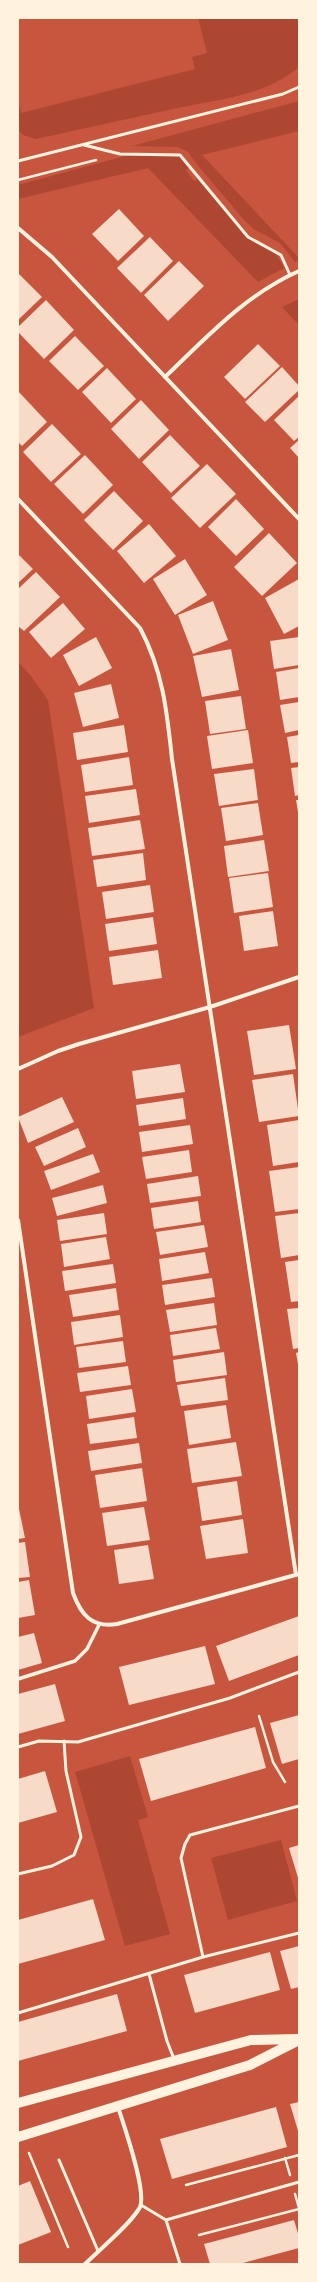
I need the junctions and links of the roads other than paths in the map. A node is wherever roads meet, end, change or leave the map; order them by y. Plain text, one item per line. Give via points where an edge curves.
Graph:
1 (299, 88) edge
2 (82, 144) junction
3 (18, 161) edge
4 (18, 228) edge
5 (299, 271) edge
6 (290, 275) junction
7 (165, 377) junction
8 (18, 499) edge
9 (299, 519) edge
10 (299, 976) edge
11 (210, 1006) junction
12 (18, 1069) edge
13 (18, 1220) edge
14 (297, 1575) edge
15 (99, 1625) junction
16 (299, 1672) edge
17 (18, 1678) edge
18 (64, 1741) junction
19 (18, 1746) edge
20 (299, 1806) edge
21 (18, 1874) edge
22 (299, 1933) edge
23 (203, 1958) junction
24 (149, 1974) junction
25 (18, 2012) edge
26 (299, 2039) edge
27 (174, 2061) junction
28 (18, 2103) edge
29 (118, 2107) junction
30 (18, 2137) edge
31 (59, 2160) dead end
32 (299, 2182) edge
33 (141, 2205) junction
34 (166, 2220) junction
35 (98, 2251) junction
36 (84, 2264) edge
37 (180, 2264) edge

1 - 2 lane
2 - 3 lane
2 - 6 lane via 120,154 180,155 248,237 281,255
4 - 7 street via 52,257
5 - 6 street
6 - 7 street via 236,309
7 - 9 street
8 - 11 street via 140,628 152,650 165,694 172,759
10 - 11 street
11 - 12 street via 79,1044
11 - 14 street
13 - 15 street via 73,1593 84,1616
14 - 15 street via 118,1624
15 - 17 street via 87,1649 75,1661
16 - 18 lane via 230,1698 78,1742
18 - 19 lane via 39,1741
18 - 21 lane via 66,1771 81,1837 74,1854 52,1866
20 - 23 lane via 190,1835 181,1858
22 - 23 lane
23 - 24 lane
24 - 25 lane
24 - 27 lane via 166,2041
26 - 27 main road via 251,2040
26 - 29 main road via 250,2065
27 - 28 main road
29 - 30 main road
29 - 33 street via 142,2190
31 - 35 lane
32 - 34 lane
33 - 34 lane
33 - 35 street
34 - 37 lane
35 - 36 street

